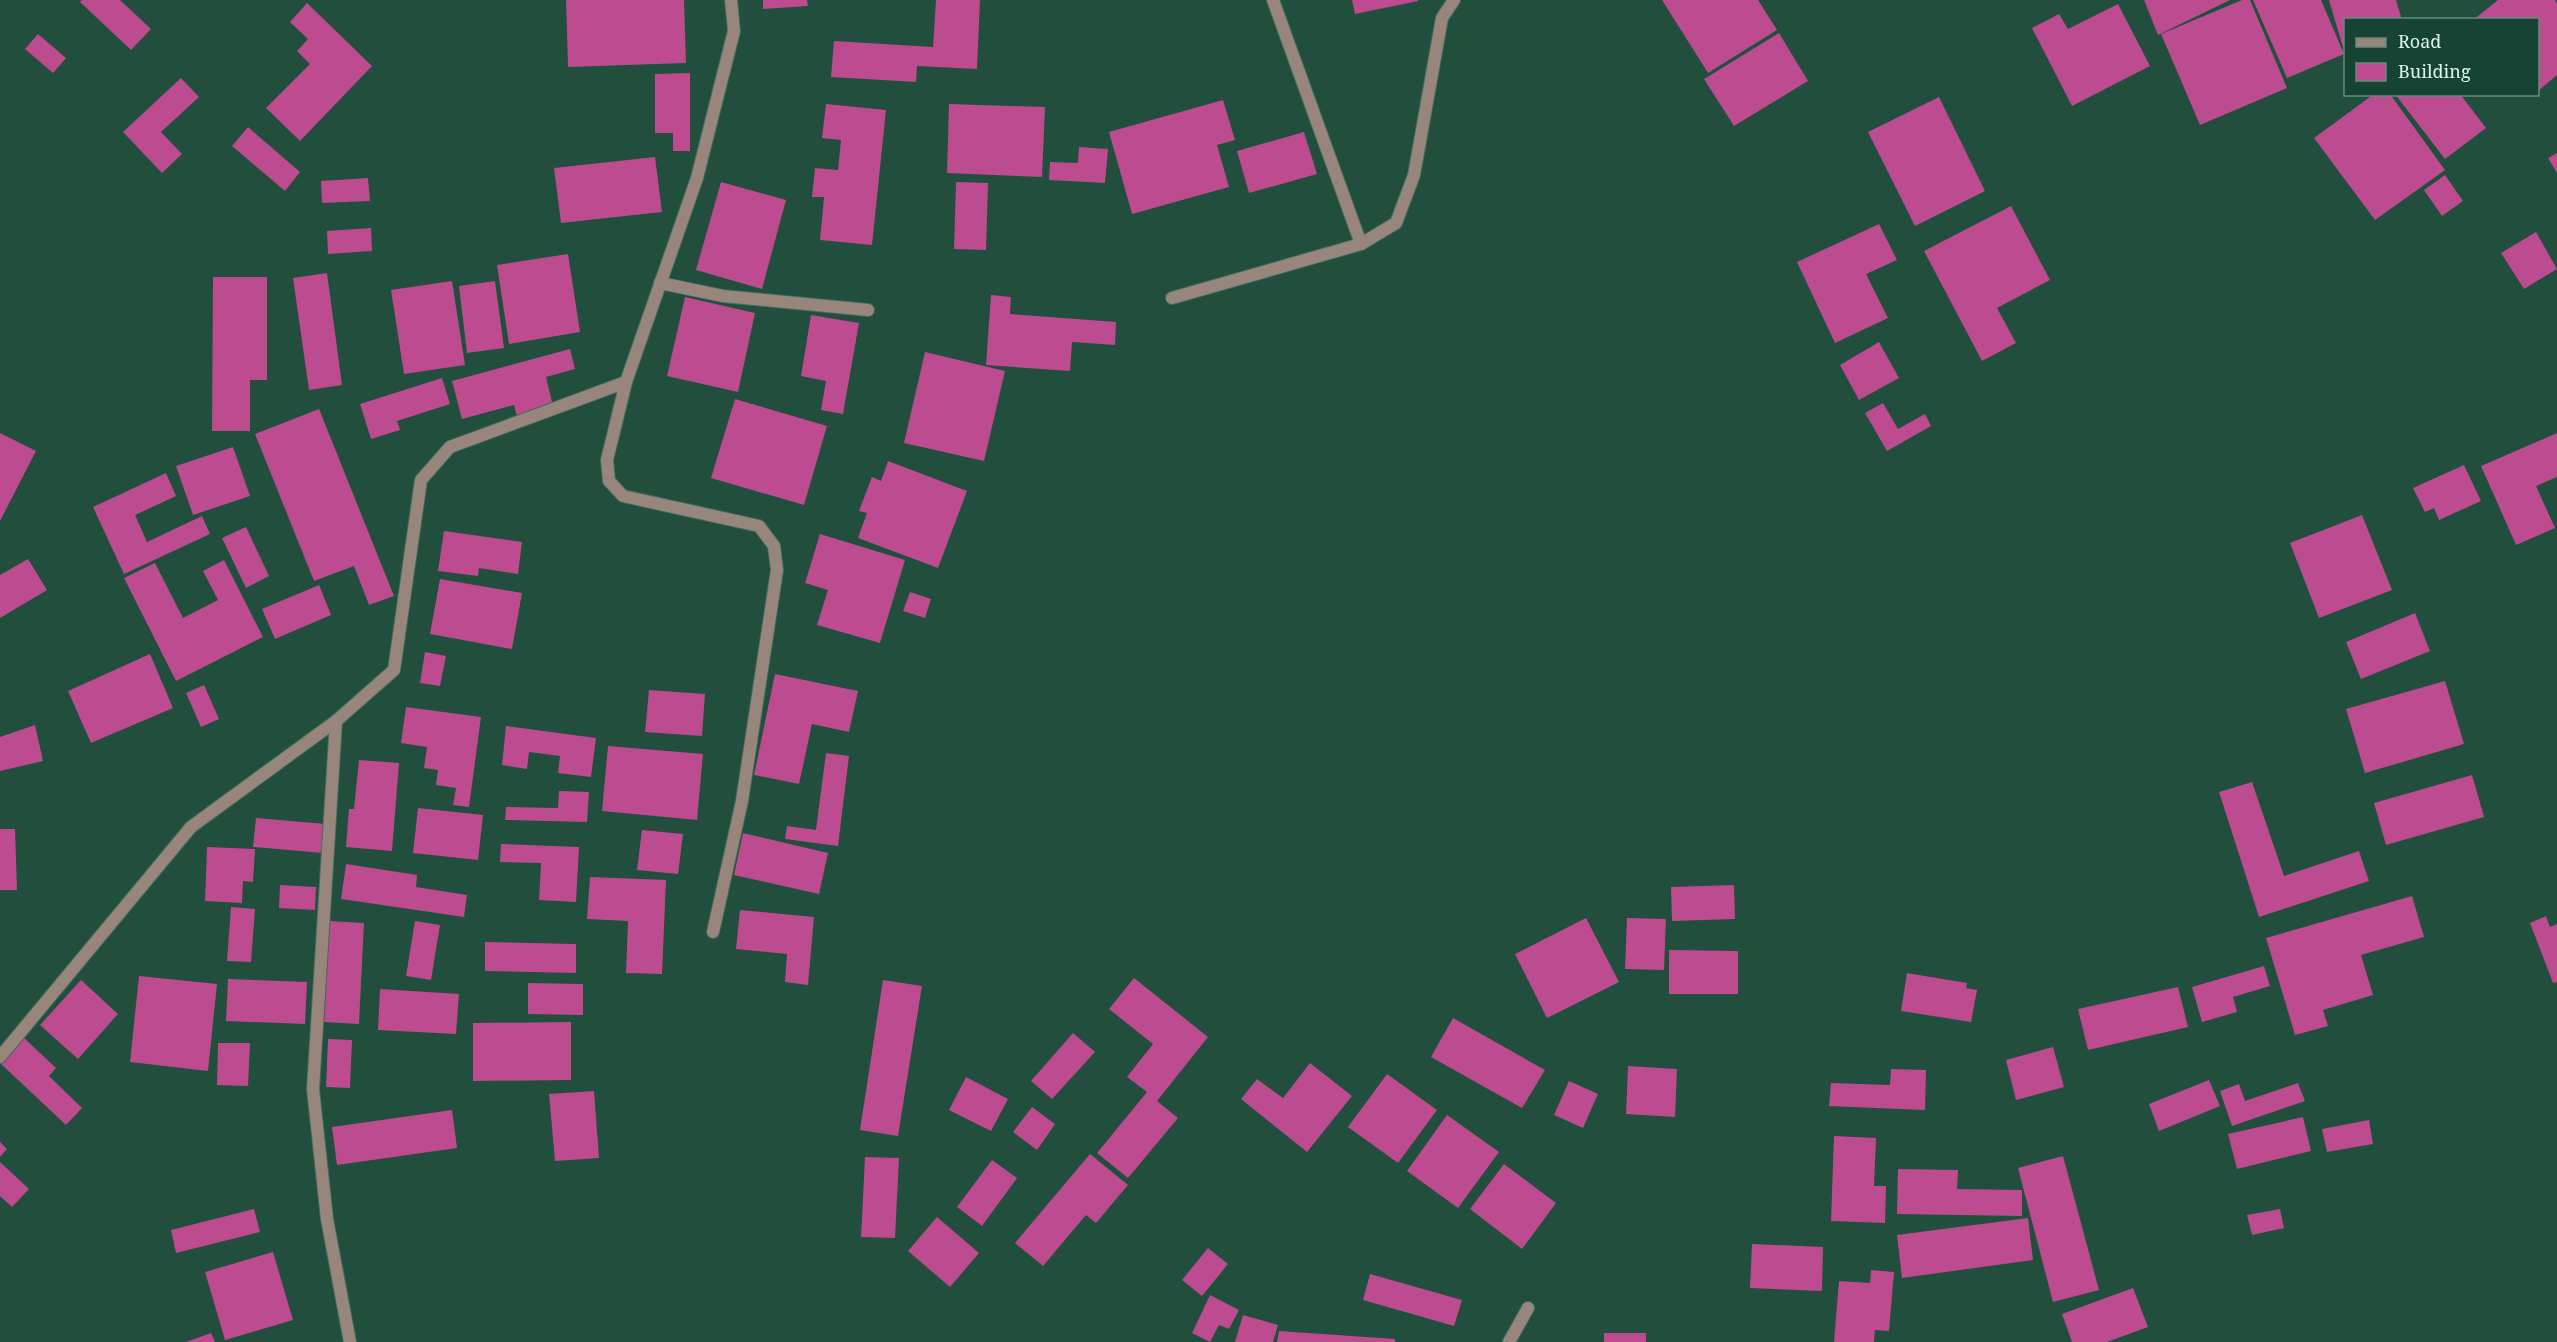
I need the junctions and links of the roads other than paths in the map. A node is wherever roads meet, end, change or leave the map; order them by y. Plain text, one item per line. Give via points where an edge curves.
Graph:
1 (731, 0) edge
2 (1273, 0) edge
3 (1454, 0) edge
4 (1361, 244) junction
5 (660, 283) junction
6 (1172, 298) dead end
7 (868, 310) dead end
8 (626, 382) junction
9 (336, 721) junction
10 (713, 932) dead end
11 (0, 1057) edge
12 (1528, 1308) dead end
13 (350, 1342) edge
14 (1509, 1342) edge

1 - 5 street via 734,31 703,155
2 - 4 street
3 - 4 street via 1442,18 1414,175 1400,213 1396,223
4 - 6 street
5 - 7 street via 723,296
5 - 8 street
8 - 9 street via 450,447 421,480 394,670
8 - 10 street via 607,460 609,481 623,496 759,526 774,546 777,570 742,801
9 - 11 street via 191,827
9 - 13 street via 313,1089 327,1219
12 - 14 street

